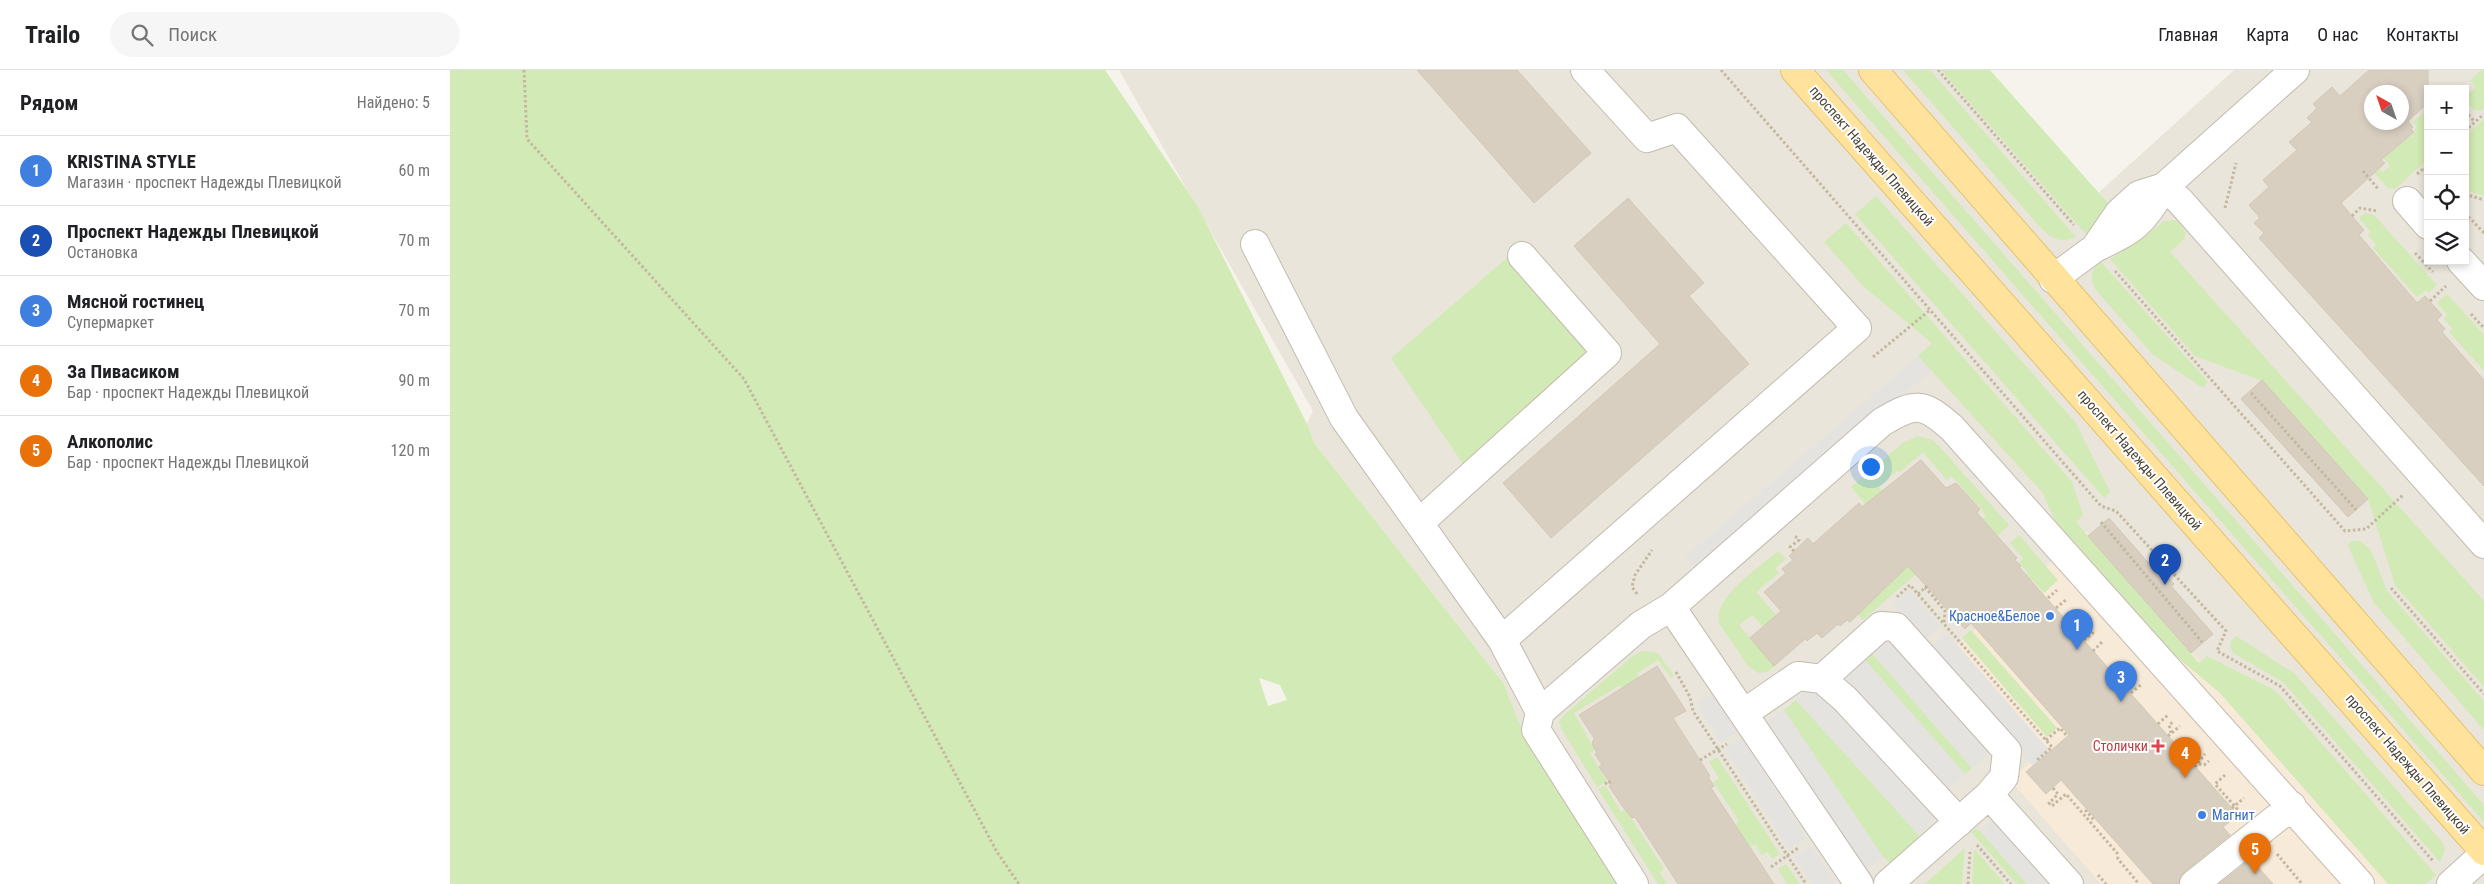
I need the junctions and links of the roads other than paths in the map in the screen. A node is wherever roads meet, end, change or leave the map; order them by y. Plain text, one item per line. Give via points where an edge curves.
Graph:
1 (1585, 70) edge
2 (1795, 70) edge
3 (1873, 70) edge
4 (2294, 70) edge
5 (2164, 187) junction
6 (2394, 197) road end
7 (2424, 221) edge
8 (1255, 244) dead end
9 (1522, 256) dead end
10 (2465, 265) edge
11 (2053, 279) junction
12 (2484, 286) edge
13 (1419, 523) junction
14 (2484, 544) edge
15 (1665, 610) junction
16 (1502, 640) junction
17 (1822, 679) junction
18 (1540, 712) junction
19 (1744, 713) junction
20 (2484, 771) edge
21 (1989, 795) junction
22 (2292, 806) junction
23 (1965, 830) junction
24 (2484, 852) edge
25 (2451, 883) edge
26 (1634, 884) edge
27 (1859, 884) edge
28 (1888, 884) edge
29 (2069, 884) edge
30 (2194, 884) edge
31 (2360, 884) edge

1 - 16 lane via 1647,138 1677,128 1857,328
2 - 24 main road, проспект Надежды Плевицкой
3 - 11 main road
4 - 5 lane
5 - 11 lane via 2139,195 2119,212 2095,248
5 - 14 lane via 2180,201
6 - 7 lane
8 - 13 lane via 1344,418
9 - 13 lane via 1606,353
10 - 12 lane
11 - 20 main road
13 - 16 lane
15 - 18 lane via 1641,625
15 - 19 lane
15 - 22 lane via 1882,422 1905,408 1932,410 1952,428
16 - 18 lane
17 - 19 lane via 1798,676
17 - 21 lane via 1881,626 1896,627 2007,750 2004,777
17 - 23 lane via 1845,699
18 - 26 lane via 1536,730
19 - 27 lane
21 - 23 lane
21 - 29 lane
22 - 30 lane
22 - 31 lane
23 - 28 lane
24 - 25 lane

